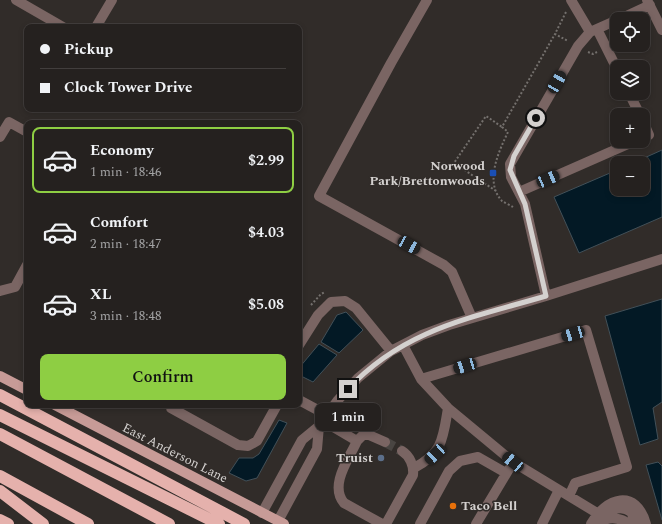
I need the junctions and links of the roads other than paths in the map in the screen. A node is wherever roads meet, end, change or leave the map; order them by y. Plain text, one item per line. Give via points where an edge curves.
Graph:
1 (16, 0) edge
2 (112, 0) edge
3 (427, 0) edge
4 (571, 0) edge
5 (649, 3) edge
6 (633, 12) edge
7 (610, 23) edge
8 (58, 24) edge
9 (98, 24) edge
10 (593, 30) junction
11 (662, 30) edge
12 (611, 60) edge
13 (24, 130) edge
14 (0, 137) edge
15 (620, 148) edge
16 (519, 192) junction
17 (662, 258) edge
18 (24, 270) edge
19 (0, 291) edge
20 (546, 296) junction
21 (472, 318) junction
22 (302, 340) edge
23 (403, 345) junction
24 (391, 351) junction
25 (0, 376) edge
26 (421, 379) junction
27 (24, 388) edge
28 (0, 395) edge
29 (302, 403) edge
30 (24, 408) edge
31 (25, 408) edge
32 (61, 408) edge
33 (171, 408) edge
34 (275, 408) edge
35 (448, 408) junction
36 (0, 415) edge
37 (323, 421) junction
38 (0, 434) edge
39 (357, 441) junction
40 (385, 442) tunnel mouth
41 (402, 451) tunnel mouth
42 (513, 462) junction
43 (414, 468) junction
44 (506, 473) junction
45 (0, 476) edge
46 (559, 490) junction
47 (0, 491) edge
48 (569, 496) junction
49 (262, 513) junction
50 (597, 513) junction
51 (0, 520) edge
52 (281, 522) edge
53 (8, 524) edge
54 (43, 524) edge
55 (88, 524) edge
56 (169, 524) edge
57 (219, 524) edge
58 (244, 524) edge
59 (382, 524) edge
60 (386, 524) edge
61 (420, 524) edge
62 (476, 524) edge
63 (542, 524) edge
64 (591, 524) edge
65 (598, 524) edge
66 (629, 524) edge
67 (637, 524) edge
68 (646, 524) edge

1 - 8 street
2 - 9 street
3 - 21 street via 319,196 444,265 452,272
4 - 10 street
5 - 6 street
5 - 11 street
7 - 10 street
10 - 12 street
10 - 16 street via 578,46 514,156 510,170
13 - 14 street via 9,122
15 - 16 street
16 - 20 street via 528,216
17 - 20 street
18 - 19 street via 15,287
20 - 21 street
21 - 23 street via 422,335
22 - 24 street via 318,315 331,302 345,301 356,308
23 - 24 street
23 - 26 street
24 - 37 street via 358,378
25 - 27 main road
26 - 35 street
26 - 48 street via 586,330 627,467 575,483
28 - 30 highway
29 - 37 street
31 - 58 highway
32 - 49 main road, East Anderson Lane
33 - 34 street via 238,445 248,446 257,442
35 - 42 street
35 - 43 street via 442,441 435,454
36 - 57 highway
37 - 39 street
37 - 49 street via 302,440
37 - 52 street via 317,449
38 - 56 highway
39 - 40 street via 363,435 369,434
39 - 59 street via 338,482 338,492 344,503
41 - 43 street
42 - 44 street
42 - 46 street
43 - 60 street via 413,475
44 - 61 street via 478,457 460,461 449,471
44 - 62 street
45 - 55 highway
46 - 48 street
46 - 63 street
47 - 54 highway
48 - 50 street
49 - 52 main road, East Anderson Lane
50 - 64 street
50 - 68 street via 610,502 626,500 640,510
51 - 53 highway
65 - 66 street via 606,518 618,519
65 - 67 street via 610,511 620,508 631,512

